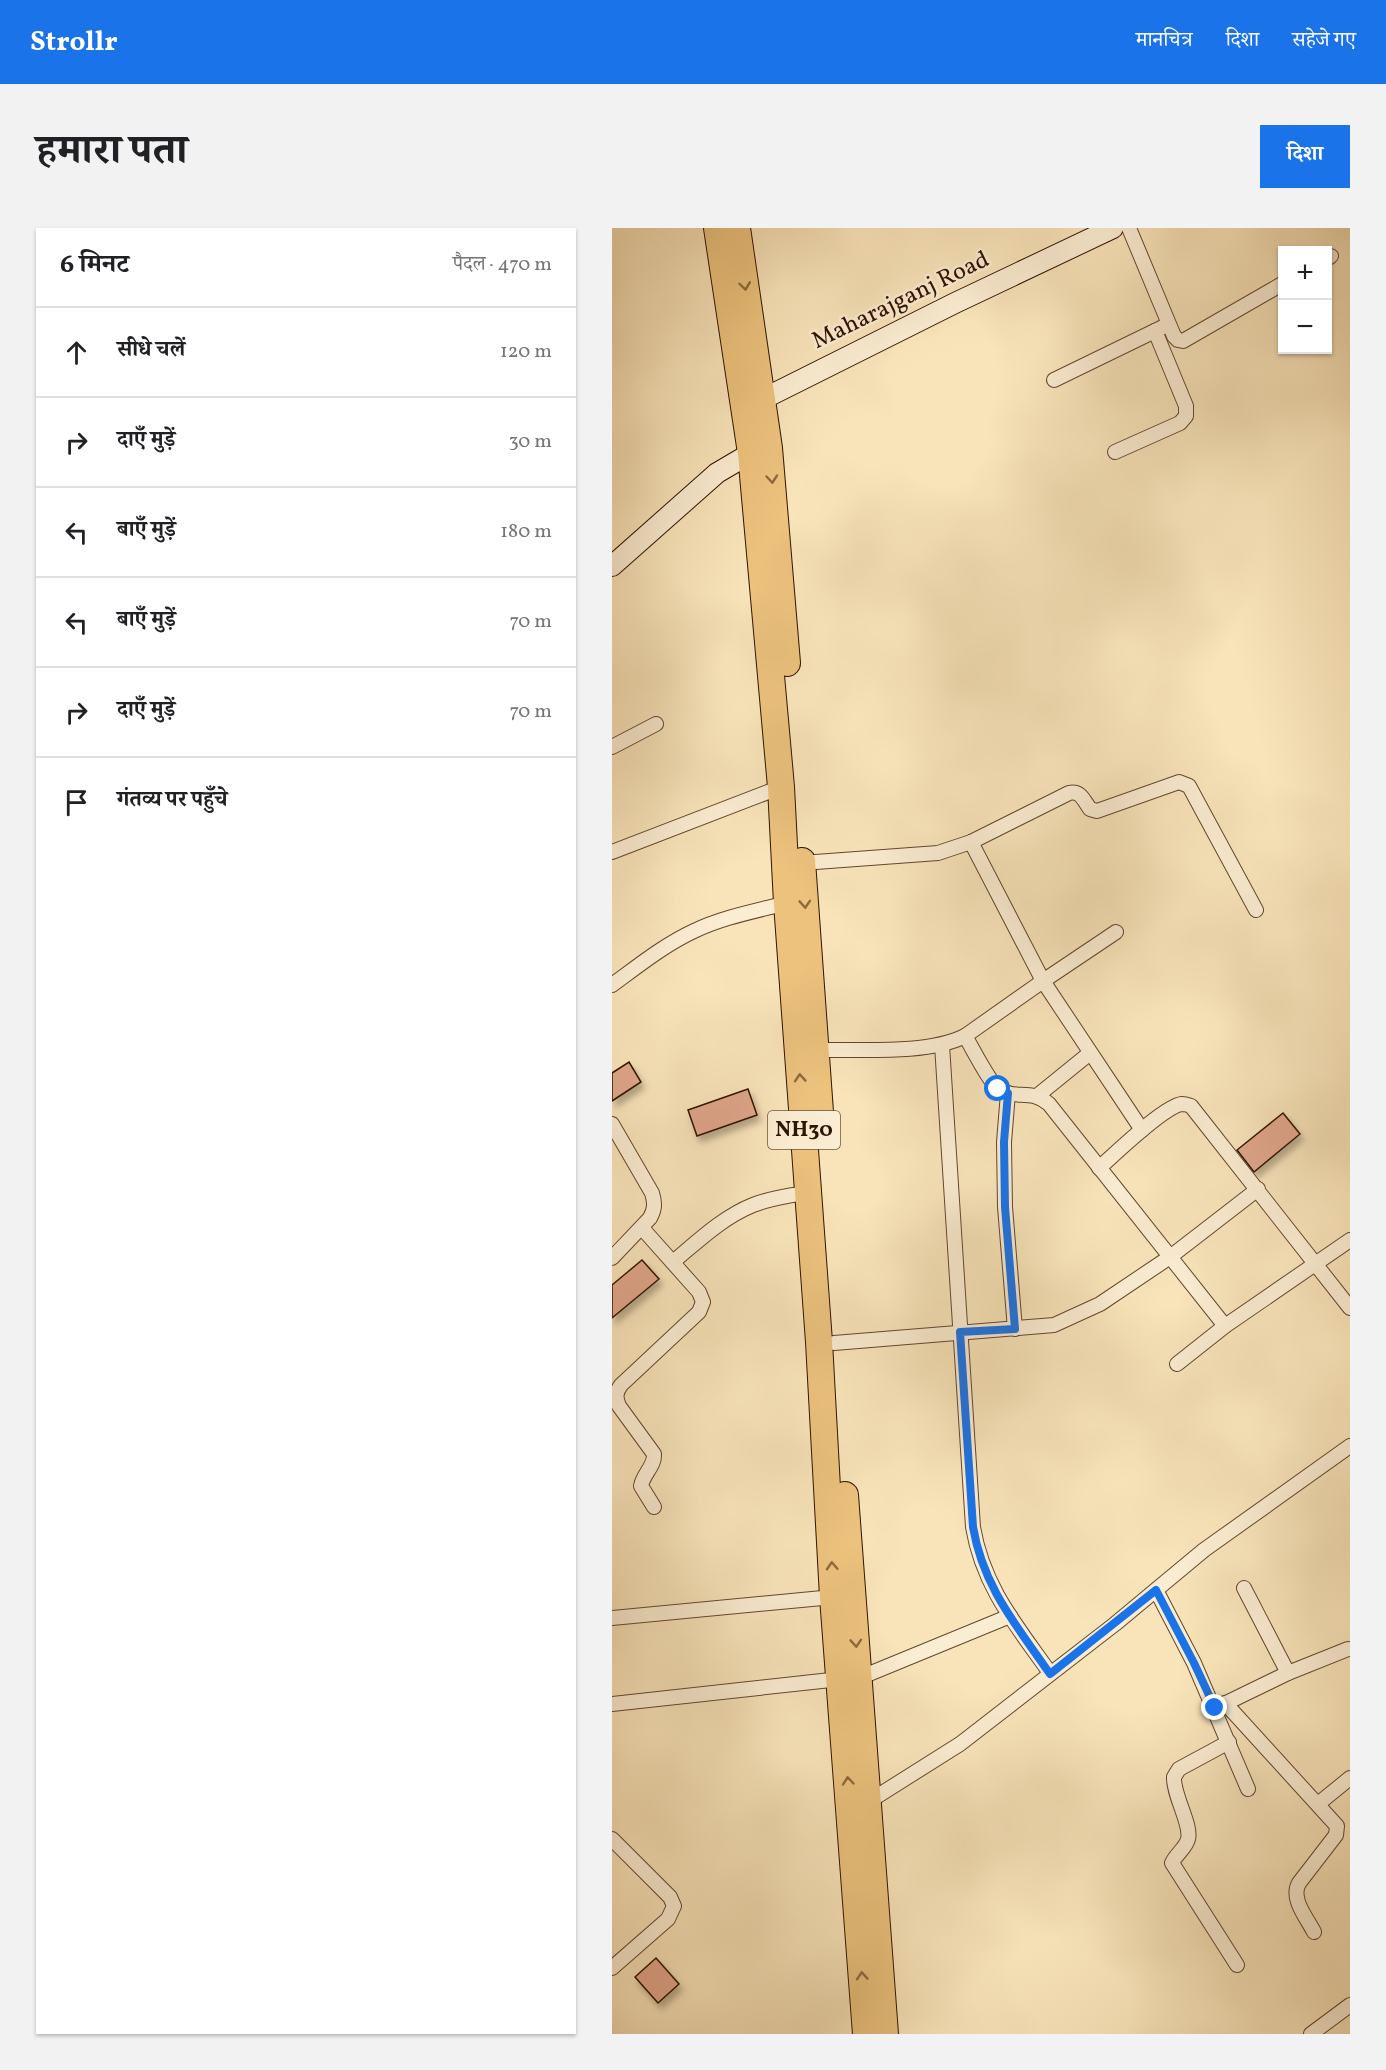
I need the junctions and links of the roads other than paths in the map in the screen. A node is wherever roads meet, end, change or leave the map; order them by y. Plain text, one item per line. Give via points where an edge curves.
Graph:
1 (717, 228) edge
2 (737, 228) edge
3 (1113, 228) edge
4 (1129, 228) edge
5 (1278, 286) edge
6 (1169, 323) junction
7 (1155, 331) junction
8 (1054, 380) dead end
9 (752, 402) junction
10 (760, 451) junction
11 (1115, 452) dead end
12 (612, 566) edge
13 (656, 724) dead end
14 (612, 747) edge
15 (781, 787) junction
16 (971, 842) junction
17 (612, 852) edge
18 (802, 863) junction
19 (787, 903) junction
20 (1256, 910) dead end
21 (1116, 932) dead end
22 (1042, 981) junction
23 (612, 985) edge
24 (965, 1036) junction
25 (942, 1045) junction
26 (816, 1050) junction
27 (1090, 1053) junction
28 (1008, 1093) junction
29 (1037, 1096) junction
30 (612, 1124) edge
31 (1142, 1130) junction
32 (1100, 1168) junction
33 (1258, 1189) junction
34 (808, 1192) junction
35 (642, 1228) junction
36 (1350, 1240) edge
37 (1170, 1257) junction
38 (612, 1258) edge
39 (673, 1262) junction
40 (1317, 1264) junction
41 (1350, 1308) edge
42 (1225, 1326) junction
43 (1015, 1329) junction
44 (960, 1332) junction
45 (834, 1343) junction
46 (1177, 1364) dead end
47 (1350, 1446) edge
48 (654, 1507) dead end
49 (1244, 1588) dead end
50 (1156, 1590) junction
51 (833, 1597) junction
52 (1010, 1616) junction
53 (612, 1617) edge
54 (1348, 1648) dead end
55 (1288, 1673) junction
56 (1050, 1674) junction
57 (849, 1678) junction
58 (612, 1704) edge
59 (1220, 1706) junction
60 (1229, 1742) junction
61 (1350, 1778) edge
62 (1248, 1789) dead end
63 (868, 1802) junction
64 (1318, 1804) junction
65 (1344, 1829) edge
66 (612, 1839) edge
67 (1314, 1932) dead end
68 (1237, 1965) dead end
69 (612, 1968) edge
70 (1350, 2005) edge
71 (866, 2034) edge
72 (885, 2034) edge
73 (1311, 2034) edge

1 - 9 highway, NH30
2 -> 9 highway, NH30
3 - 9 street, Maharajganj Road
4 - 6 street
5 - 6 street via 1183,341 1176,339
6 - 7 street
7 - 8 street
7 - 11 street via 1186,406 1186,416 1180,423
9 - 10 highway, NH30
10 - 12 street via 717,473
10 - 15 highway, NH30
10 -> 18 highway, NH30 via 782,584
13 - 14 street
15 - 17 street
15 - 19 highway, NH30
16 - 18 street via 922,856
16 - 20 street via 1069,793 1076,792 1090,809 1097,811 1179,782 1188,786
16 - 22 street
18 -> 26 highway, NH30
19 - 23 street via 694,931
34 -> 19 highway, NH30
21 - 22 street
22 - 24 street
22 - 27 street
24 - 25 street
24 - 28 street via 994,1084
25 - 26 street
25 - 44 street
26 - 45 highway, NH30
27 - 29 street
27 - 31 street
28 - 29 street
28 - 43 street via 1005,1207
29 - 32 street via 1049,1104
30 - 35 street via 655,1202
31 - 32 street
31 - 33 street via 1180,1104 1191,1106
32 - 37 street
33 - 37 street
33 - 40 street
34 - 39 street via 755,1204 739,1212
51 -> 34 highway, NH30
35 - 38 street
35 - 39 street
36 - 40 street
37 - 42 street
37 - 43 street via 1078,1315 1054,1325
39 - 48 street via 703,1298 699,1312 621,1385 616,1396 654,1454 641,1486
40 - 41 street
40 - 42 street
42 - 46 street
43 - 44 street
44 - 45 street
44 - 52 street via 976,1550
45 -> 57 highway, NH30
47 - 50 street via 1204,1550
49 - 55 street
50 - 56 street
50 - 59 street
51 - 53 street
51 - 57 highway, NH30
52 - 56 street
52 - 57 street
54 - 55 street
55 - 59 street
56 - 63 street via 960,1744
57 - 58 street
57 - 63 highway, NH30
71 -> 57 highway, NH30
59 - 60 street
59 - 64 street
60 - 62 street
60 - 68 street via 1179,1769 1174,1777 1189,1836 1172,1863
61 - 64 street
63 - 72 highway, NH30
64 - 65 street
65 - 67 street via 1336,1834 1296,1892
66 - 69 street via 670,1897 674,1906 668,1919
70 - 73 street

